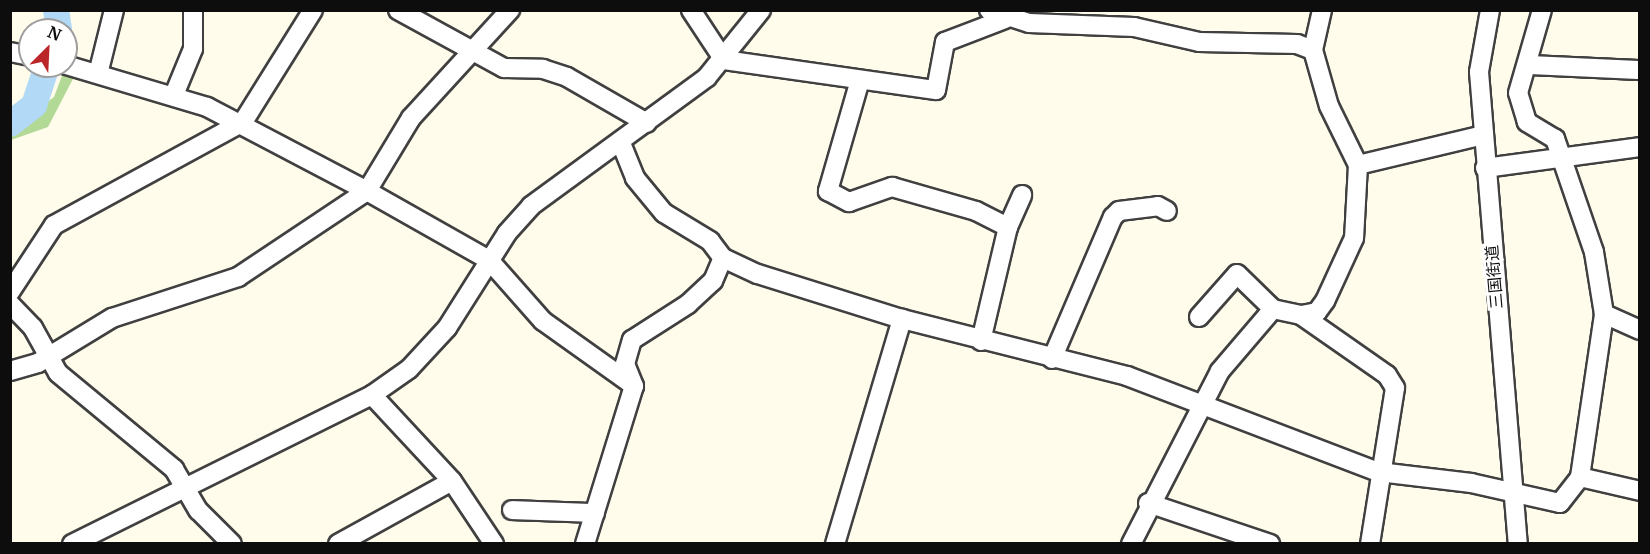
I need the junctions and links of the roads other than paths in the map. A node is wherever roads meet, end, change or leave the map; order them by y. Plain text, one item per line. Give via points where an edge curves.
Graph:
1 (114, 10) edge
2 (193, 10) edge
3 (313, 10) edge
4 (398, 10) edge
5 (510, 10) edge
6 (691, 10) edge
7 (761, 10) edge
8 (1322, 10) edge
9 (1491, 10) edge
10 (1542, 10) edge
11 (997, 15) edge
12 (1086, 18) edge
13 (1313, 50) junction
14 (472, 51) junction
15 (724, 60) junction
16 (1528, 65) junction
17 (78, 68) edge
18 (1640, 70) edge
19 (98, 74) junction
20 (860, 80) junction
21 (174, 95) junction
22 (243, 122) junction
23 (647, 123) junction
24 (1483, 135) junction
25 (621, 144) junction
26 (1640, 147) edge
27 (1559, 156) junction
28 (1358, 165) junction
29 (1485, 168) junction
30 (367, 191) junction
31 (1022, 195) dead end
32 (1167, 211) dead end
33 (1008, 227) junction
34 (723, 258) junction
35 (489, 260) junction
36 (10, 292) edge
37 (10, 304) edge
38 (1273, 309) junction
39 (1604, 314) junction
40 (1301, 315) junction
41 (1199, 317) dead end
42 (902, 319) junction
43 (1640, 330) edge
44 (981, 341) junction
45 (48, 358) junction
46 (1052, 359) junction
47 (10, 371) edge
48 (634, 386) junction
49 (372, 395) junction
50 (1198, 405) junction
51 (1380, 472) junction
52 (1580, 477) junction
53 (452, 481) junction
54 (183, 489) junction
55 (1640, 491) edge
56 (1513, 492) junction
57 (1148, 503) junction
58 (512, 510) dead end
59 (594, 513) junction
60 (72, 543) edge
61 (231, 543) edge
62 (338, 543) edge
63 (494, 543) edge
64 (585, 543) edge
65 (836, 543) edge
66 (1131, 543) edge
67 (1270, 543) edge
68 (1370, 543) edge
69 (1518, 543) edge

1 - 19 street
2 - 21 street via 193,49
3 - 22 street
4 - 14 street
5 - 14 street
6 - 15 street
7 - 15 street
8 - 13 street
9 - 24 street, 三国街道 via 1479,72
10 - 16 street
11 - 12 street
11 - 20 street via 945,42 936,90
12 - 13 street via 1199,42 1297,44
13 - 28 street via 1329,106
14 - 23 street via 514,71 543,69 560,74
14 - 30 street via 411,118
15 - 20 street
15 - 23 street
16 - 18 street
16 - 27 street via 1518,93 1527,122 1555,139
17 - 19 street
19 - 21 street
20 - 33 street via 828,191 849,202 892,187 976,211
21 - 22 street
22 - 30 street
22 - 36 street via 54,225
23 - 25 street
24 - 28 street
24 - 29 street, 三国街道
25 - 34 street via 650,197 664,213 710,241
25 - 35 street via 562,179 507,233
26 - 27 street
27 - 29 street
27 - 39 street via 1594,252
28 - 40 street via 1353,238 1325,301 1317,312
29 - 56 street, 三国街道
30 - 35 street
30 - 45 street via 238,277 112,318
31 - 33 street
32 - 46 street via 1158,206 1119,211 1113,217
33 - 44 street
34 - 42 street
34 - 48 street via 713,281 688,304 632,340 625,364
35 - 48 street via 543,321
35 - 49 street via 423,356
37 - 45 street via 33,328
38 - 40 street
38 - 41 street via 1237,274
38 - 50 street
39 - 43 street
39 - 52 street
40 - 51 street via 1393,381
42 - 44 street
42 - 65 street
44 - 46 street
45 - 47 street
45 - 54 street via 58,373 174,469
46 - 50 street via 1127,376
48 - 59 street
49 - 53 street
49 - 54 street
50 - 51 street
50 - 57 street
51 - 56 street
51 - 68 street
52 - 55 street
52 - 56 street via 1560,503
53 - 62 street
53 - 63 street
54 - 60 street
54 - 61 street
56 - 69 street, 三国街道
57 - 66 street
57 - 67 street
58 - 59 street
59 - 64 street

